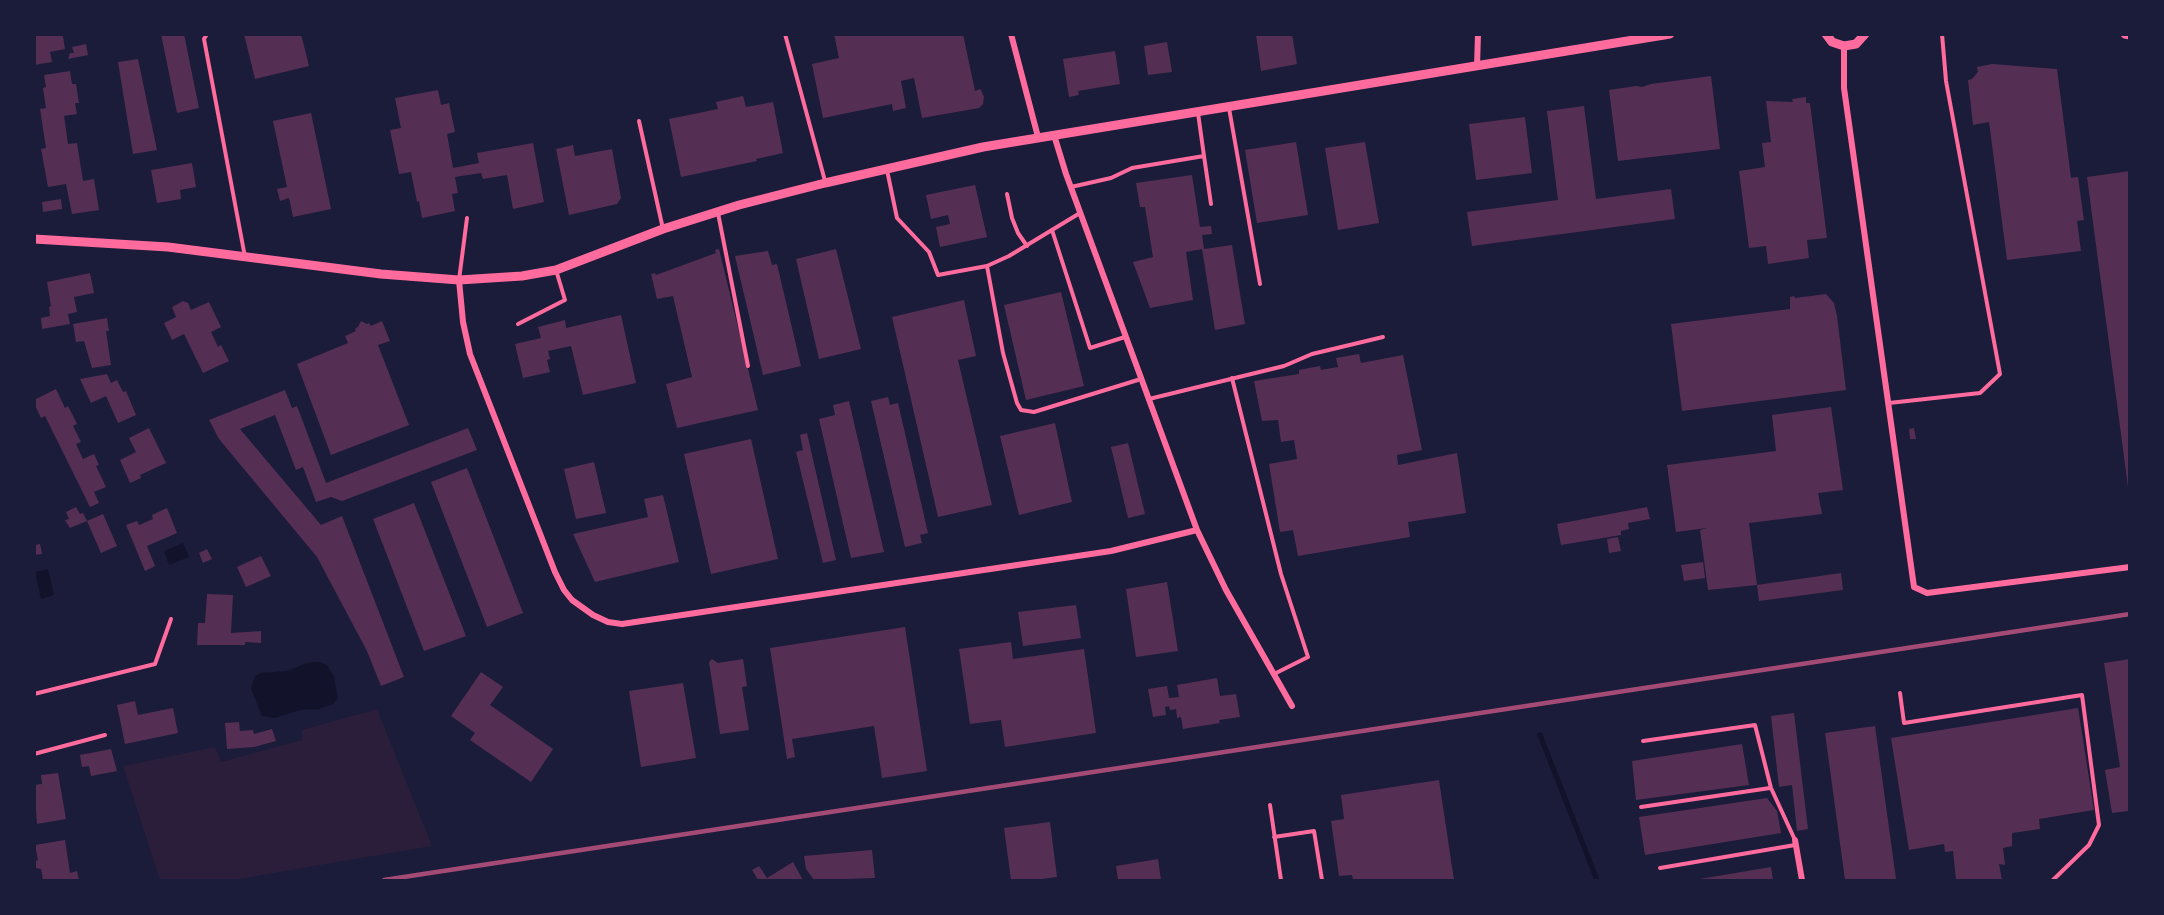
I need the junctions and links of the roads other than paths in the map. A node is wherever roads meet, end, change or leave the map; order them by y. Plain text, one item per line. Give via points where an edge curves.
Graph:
1 (207, 34) edge
2 (785, 34) edge
3 (1011, 34) edge
4 (1478, 34) edge
5 (1670, 34) edge
6 (1826, 34) edge
7 (1865, 34) edge
8 (1942, 34) edge
9 (2124, 34) edge
10 (2130, 35) edge
11 (1844, 46) junction
12 (1477, 67) junction
13 (1228, 108) junction
14 (1198, 113) junction
15 (639, 121) dead end
16 (1054, 135) junction
17 (1038, 137) junction
18 (1204, 156) junction
19 (886, 169) junction
20 (825, 183) junction
21 (1071, 187) junction
22 (1007, 194) dead end
23 (1212, 204) dead end
24 (718, 212) junction
25 (1080, 213) junction
26 (467, 218) dead end
27 (663, 229) junction
28 (1052, 230) junction
29 (34, 239) edge
30 (1027, 246) junction
31 (245, 257) junction
32 (987, 266) junction
33 (556, 270) junction
34 (459, 280) junction
35 (1260, 284) dead end
36 (518, 324) dead end
37 (1125, 337) junction
38 (1383, 337) dead end
39 (748, 366) dead end
40 (1232, 378) junction
41 (1141, 379) junction
42 (1148, 400) junction
43 (1888, 403) junction
44 (1197, 530) junction
45 (2130, 567) edge
46 (171, 619) dead end
47 (1274, 675) junction
48 (1900, 693) dead end
49 (34, 694) edge
50 (1292, 706) dead end
51 (105, 735) dead end
52 (1642, 741) dead end
53 (34, 754) edge
54 (1771, 788) junction
55 (1269, 805) dead end
56 (1641, 807) dead end
57 (1274, 837) junction
58 (1796, 842) junction
59 (1660, 868) dead end
60 (1281, 880) edge
61 (1322, 880) edge
62 (1802, 880) edge
63 (2053, 880) edge

1 - 31 lane via 204,39
2 - 20 lane
3 - 17 street
4 - 12 street
5 - 12 street
6 - 11 street via 1832,42
7 - 11 street via 1856,44
8 - 43 lane via 1946,81 2000,374 1980,393
9 - 10 street
11 - 43 street via 1844,88
12 - 13 street
13 - 14 street
13 - 35 lane
14 - 16 street
14 - 18 lane
15 - 27 lane
16 - 17 street
16 - 21 street
17 - 19 street
18 - 21 lane via 1132,168 1111,178
18 - 23 lane
19 - 20 street
19 - 32 lane via 897,218 929,252 938,275
20 - 24 street
21 - 25 street
22 - 30 lane via 1012,218
24 - 27 street
24 - 39 lane
25 - 28 lane
25 - 37 street
26 - 34 lane
27 - 33 street
28 - 30 lane
28 - 37 lane via 1090,348
29 - 31 street
30 - 32 lane
31 - 34 street
32 - 41 lane via 1003,353 1021,410 1034,412
33 - 34 street
33 - 36 lane via 565,300
34 - 44 street via 470,354 555,572 572,600 608,622 622,624 1099,552
37 - 41 street
38 - 40 lane
40 - 42 lane
40 - 47 lane via 1281,574 1308,657
41 - 42 street
42 - 44 street
43 - 45 street via 1914,586 1927,593
44 - 47 street
46 - 49 lane via 155,664
47 - 50 street
48 - 63 lane via 1904,723 2082,695 2099,825 2089,845
51 - 53 lane
52 - 54 lane via 1755,725
54 - 56 lane
54 - 58 lane
55 - 57 lane
57 - 60 lane
57 - 61 lane via 1314,831
58 - 59 lane
58 - 62 street

